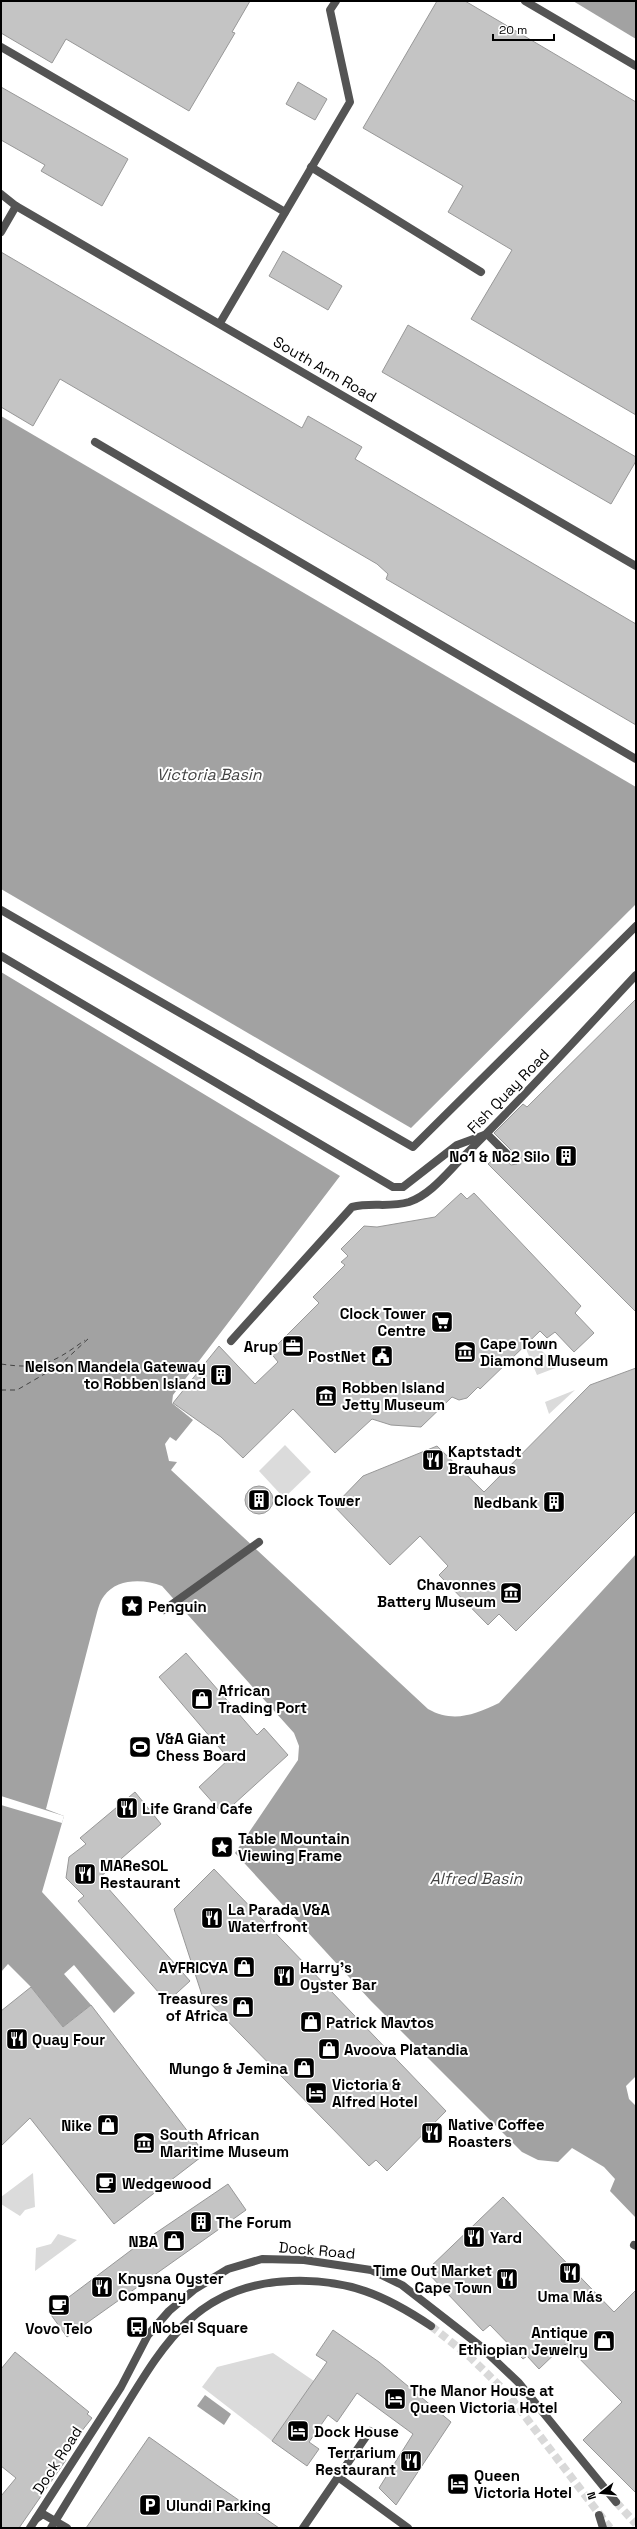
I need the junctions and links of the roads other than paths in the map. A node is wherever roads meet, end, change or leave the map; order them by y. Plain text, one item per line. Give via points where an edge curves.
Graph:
1 (336, 1) edge
2 (525, 1) edge
3 (1, 47) edge
4 (636, 66) edge
5 (311, 167) junction
6 (1, 194) edge
7 (16, 206) junction
8 (285, 212) junction
9 (1, 232) edge
10 (481, 272) dead end
11 (220, 323) junction
12 (95, 442) dead end
13 (636, 566) edge
14 (636, 759) edge
15 (1, 910) edge
16 (636, 926) edge
17 (1, 956) edge
18 (636, 975) edge
19 (487, 1134) junction
20 (513, 1160) dead end
21 (231, 1340) dead end
22 (259, 1542) dead end
23 (164, 1610) dead end
24 (432, 2326) tunnel mouth
25 (370, 2431) dead end
26 (338, 2478) junction
27 (616, 2502) tunnel mouth
28 (600, 2515) dead end
29 (36, 2519) junction
30 (56, 2520) junction
31 (30, 2528) edge
32 (51, 2528) edge
33 (67, 2528) edge
34 (303, 2528) edge
35 (408, 2528) edge
36 (603, 2528) edge

1 - 5 street via 330,10 350,102
2 - 4 street
3 - 8 street
5 - 8 street
5 - 10 street
6 - 7 street, South Arm Road
7 - 9 street
7 - 11 street, South Arm Road
8 - 11 street
11 - 13 street, South Arm Road
12 - 14 street
15 - 16 street via 413,1147
17 - 19 street via 393,1186 403,1187 456,1145
18 - 19 street, Fish Quay Road
19 - 20 street
19 - 21 street, Fish Quay Road via 431,1188 410,1201 388,1206 366,1203 352,1207
22 - 23 street
24 - 30 street, Dock Road via 399,2304 350,2286 304,2280 266,2282 233,2292 191,2317 174,2333 153,2360
25 - 26 street
26 - 34 street
26 - 35 street
27 - 29 street, Dock Road via 519,2383 479,2345 402,2285 371,2270 304,2260 262,2260 228,2269 195,2289 161,2320 144,2341 120,2387
28 - 36 street
29 - 30 street via 43,2514
29 - 31 street, Dock Road
30 - 32 street, Dock Road
30 - 33 street

